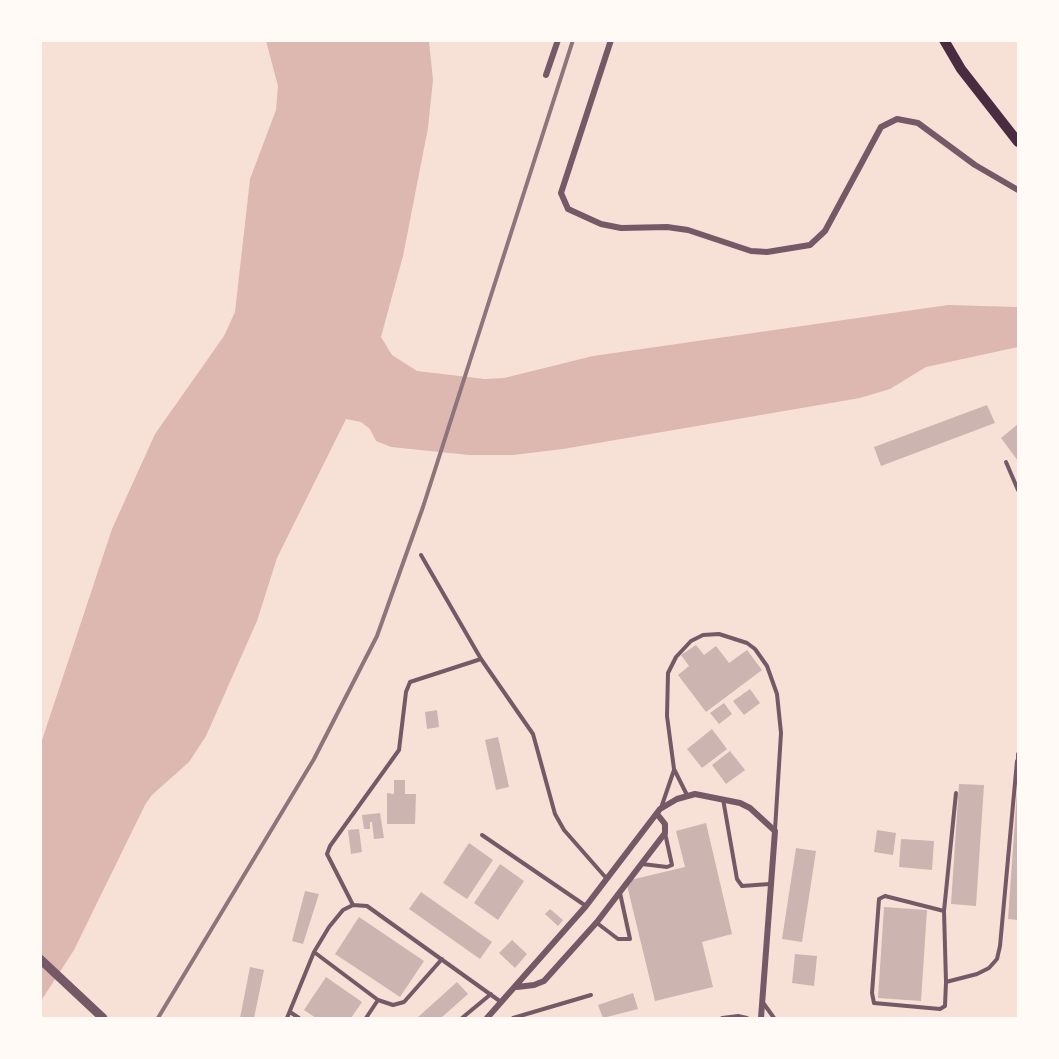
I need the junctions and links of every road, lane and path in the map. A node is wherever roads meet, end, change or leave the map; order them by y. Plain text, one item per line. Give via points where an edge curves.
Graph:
1 (558, 40) edge
2 (611, 40) edge
3 (944, 40) edge
4 (546, 75) dead end
5 (1018, 142) edge
6 (1018, 190) edge
7 (1006, 462) dead end
8 (1018, 490) edge
9 (421, 555) dead end
10 (481, 658) junction
11 (1018, 754) edge
12 (1018, 761) edge
13 (674, 769) junction
14 (956, 793) dead end
15 (687, 795) junction
16 (723, 799) junction
17 (659, 812) junction
18 (775, 831) junction
19 (665, 833) junction
20 (482, 835) dead end
21 (642, 864) junction
22 (607, 880) junction
23 (771, 884) junction
24 (620, 893) junction
25 (352, 905) junction
26 (586, 906) junction
27 (944, 911) junction
28 (597, 922) junction
29 (314, 952) junction
30 (40, 959) edge
31 (442, 959) junction
32 (946, 982) junction
33 (517, 987) junction
34 (490, 994) junction
35 (591, 995) dead end
36 (378, 1000) junction
37 (501, 1002) junction
38 (764, 1004) junction
39 (290, 1012) junction
40 (104, 1018) edge
41 (287, 1018) edge
42 (299, 1018) edge
43 (366, 1018) edge
44 (462, 1018) edge
45 (487, 1018) edge
46 (513, 1018) edge
47 (722, 1018) edge
48 (747, 1018) edge
49 (761, 1018) edge
50 (774, 1018) edge

1 - 4 street
2 - 6 street via 561,193 568,209 601,224 688,230 751,251 810,245 825,231 881,127 897,119 918,123 975,165
3 - 5 main road via 968,79
7 - 8 lane
9 - 10 lane
10 - 22 lane via 533,734 555,814 564,830
10 - 25 lane via 410,682 399,750 327,854
11 - 12 lane
12 - 32 lane via 997,959 977,974
13 - 15 lane
13 - 17 lane
13 - 18 lane via 666,685 676,657 703,635 719,634 747,643 767,666 779,710
14 - 27 lane
15 - 16 street
15 - 17 street
16 - 18 street via 750,808
16 - 23 lane via 737,879 742,886
17 - 19 street
17 - 22 street
18 - 23 street
19 - 21 street
19 - 21 lane via 672,865
20 - 26 lane
21 - 24 street
22 - 26 street
23 - 38 street
24 - 28 street
24 - 28 lane via 630,939 618,939
25 - 29 lane via 329,927
25 - 31 lane via 367,906
26 - 33 street
27 - 32 lane
27 - 32 lane via 885,896 879,899 874,1003 940,1009 945,1006
28 - 33 street via 544,981
29 - 36 lane
29 - 39 lane
30 - 40 street
31 - 34 lane
31 - 36 lane via 404,1002 393,1005
33 - 37 street
34 - 37 lane
34 - 44 lane
35 - 46 lane
36 - 43 lane
37 - 45 street
38 - 49 street
38 - 50 lane
39 - 41 lane
39 - 42 lane
47 - 48 lane

